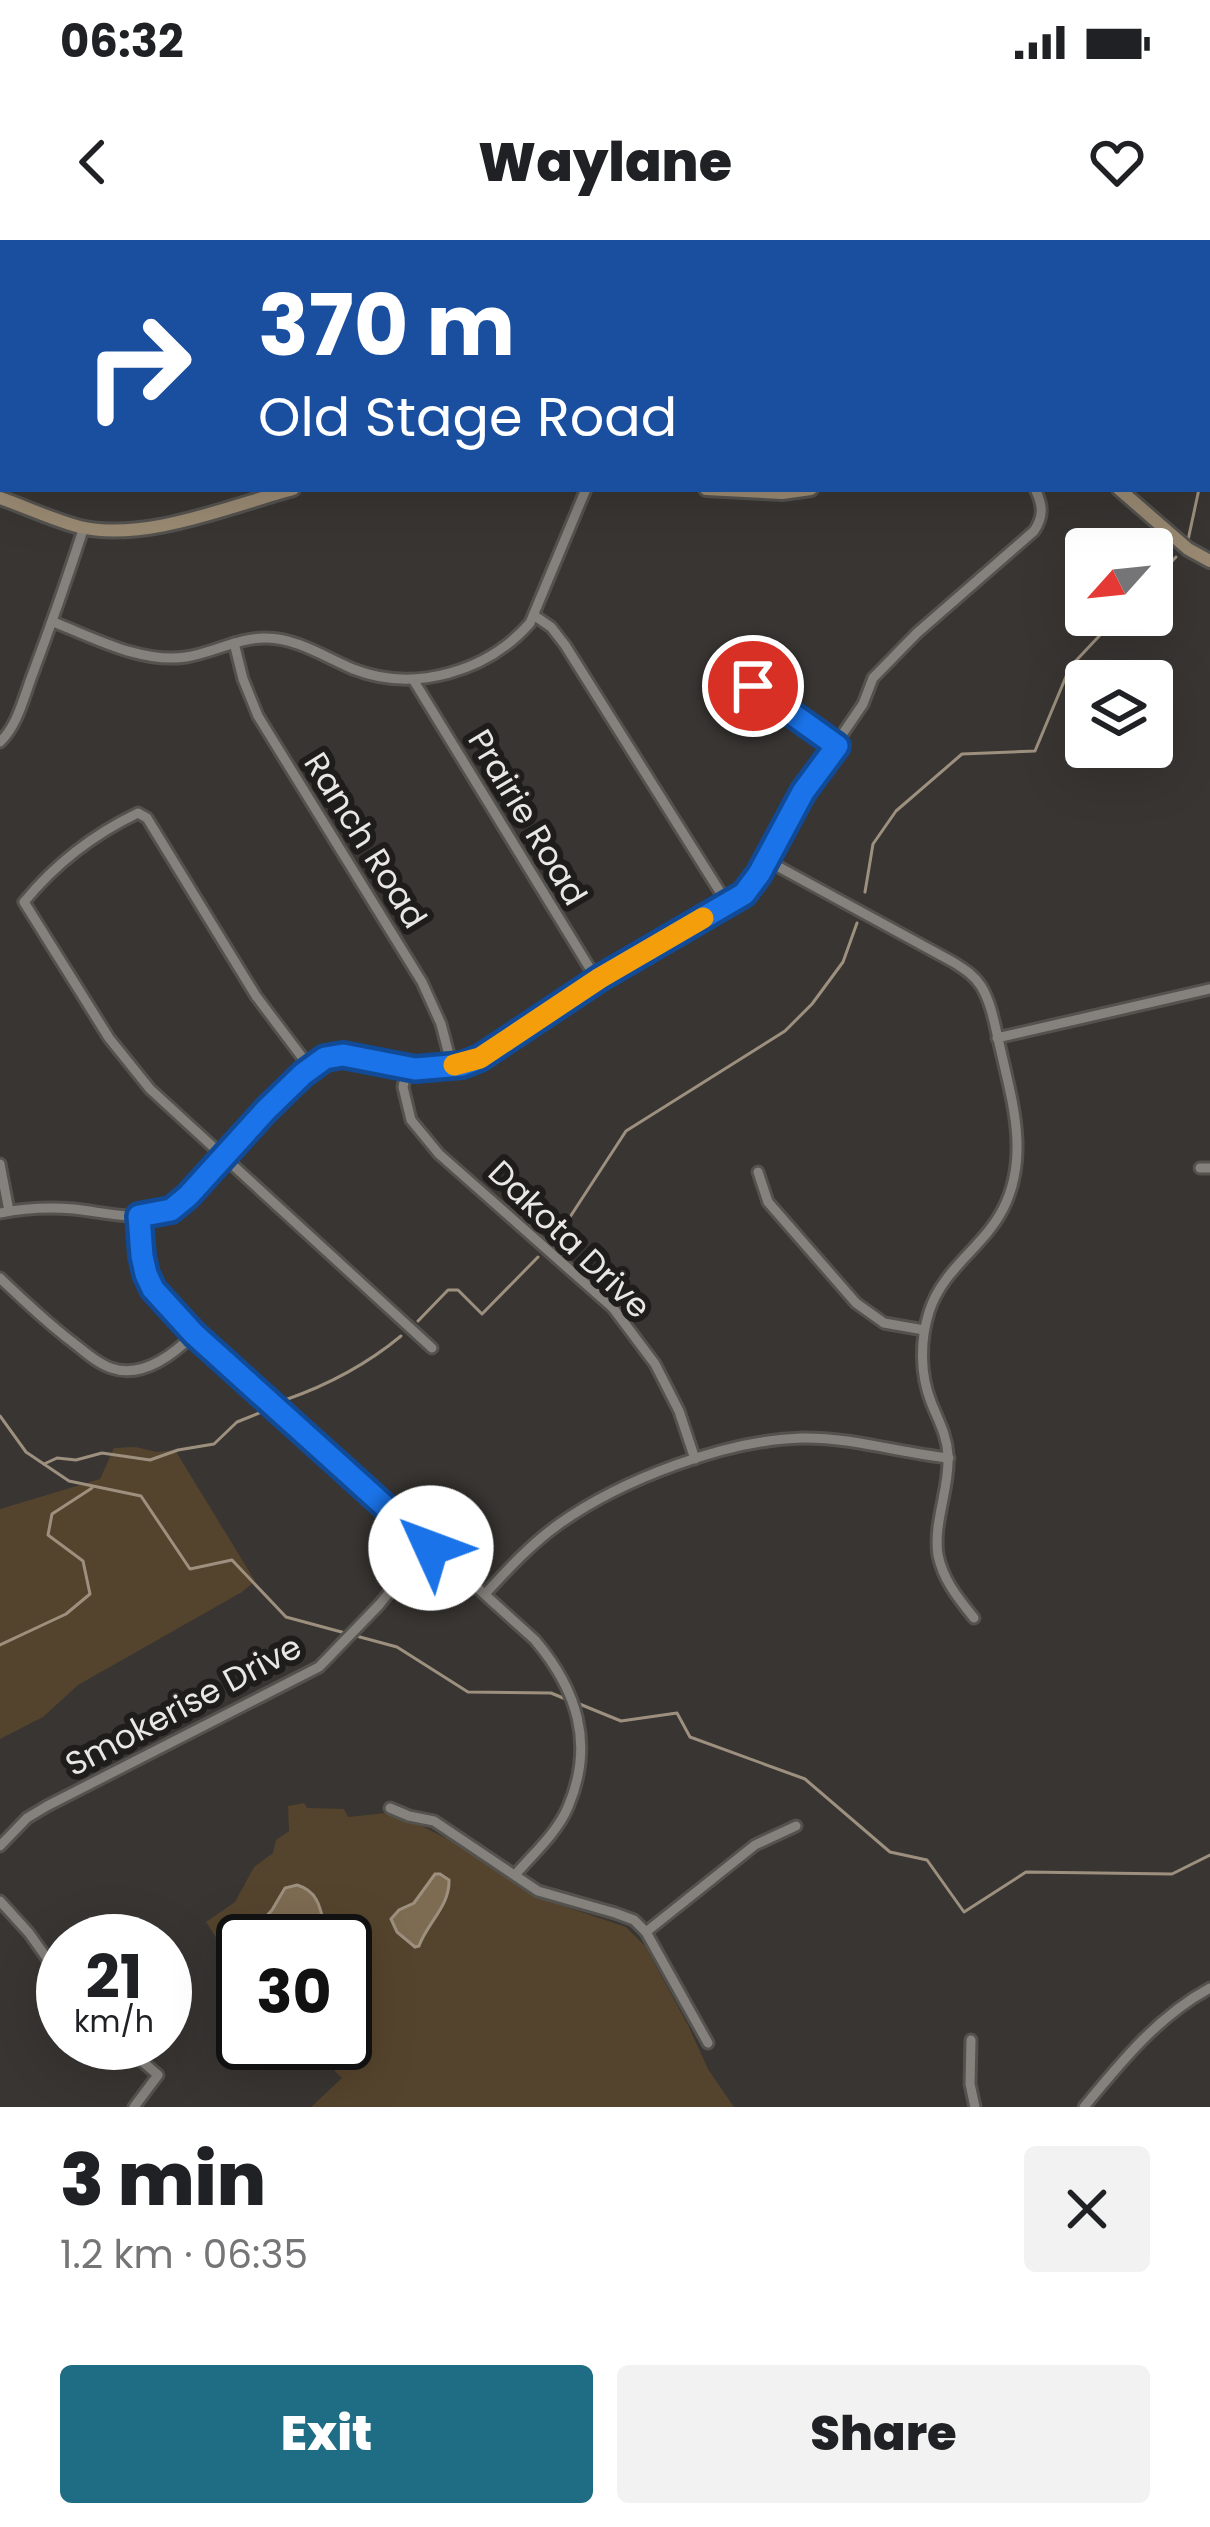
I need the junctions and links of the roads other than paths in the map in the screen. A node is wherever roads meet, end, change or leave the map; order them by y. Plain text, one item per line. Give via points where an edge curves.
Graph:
1 (282, 492) edge
2 (585, 492) edge
3 (1036, 492) edge
4 (1122, 492) edge
5 (0, 498) edge
6 (84, 527) junction
7 (1210, 561) edge
8 (535, 616) junction
9 (52, 622) junction
10 (234, 643) junction
11 (414, 681) junction
12 (753, 686) dead end
13 (0, 742) edge
14 (837, 746) junction
15 (766, 860) junction
16 (727, 903) junction
17 (597, 980) junction
18 (1210, 989) edge
19 (998, 1038) junction
20 (452, 1066) junction
21 (407, 1068) junction
22 (311, 1069) junction
23 (224, 1156) junction
24 (0, 1164) edge
25 (758, 1172) dead end
26 (4, 1212) edge
27 (139, 1216) junction
28 (0, 1278) edge
29 (924, 1330) junction
30 (194, 1334) junction
31 (432, 1348) dead end
32 (949, 1458) junction
33 (695, 1459) junction
34 (428, 1545) junction
35 (485, 1594) junction
36 (974, 1618) dead end
37 (390, 1808) dead end
38 (796, 1826) dead end
39 (0, 1846) edge
40 (515, 1875) junction
41 (0, 1901) edge
42 (646, 1932) junction
43 (36, 1943) edge
44 (1210, 1988) edge
45 (971, 2040) dead end
46 (708, 2043) dead end
47 (152, 2070) edge
48 (134, 2107) edge
49 (975, 2107) edge
50 (1084, 2107) edge

1 - 6 main road via 154,526
2 - 8 street
3 - 14 street via 1041,521 1034,532 873,678
4 - 7 main road
5 - 6 main road
6 - 9 street
8 - 11 street via 499,650
8 - 16 street via 565,645
9 - 10 street via 159,658
9 - 13 street
10 - 11 street via 271,638 373,676
10 - 20 street, Ranch Road via 258,716 422,982
11 - 17 street, Prairie Road
12 - 14 street
14 - 15 street
15 - 16 street via 744,894
15 - 19 street via 968,972 986,997
16 - 17 street
17 - 20 street via 480,1058
18 - 19 street
19 - 29 street via 1017,1123 1014,1177 992,1226 944,1280
20 - 21 street
21 - 22 street via 343,1055
21 - 33 street, Dakota Drive via 411,1120 613,1308 655,1364
22 - 23 street
22 - 23 street via 256,996 147,818 138,813 49,872 24,902 109,1039
23 - 27 street via 171,1210
23 - 31 street
24 - 26 street
25 - 29 street via 768,1202 864,1312
26 - 27 street
27 - 30 street via 146,1274
28 - 30 street via 112,1368 154,1364
29 - 32 street via 926,1383
30 - 34 street
32 - 33 street via 805,1438
32 - 36 street via 939,1557
33 - 35 street via 573,1515 525,1550
34 - 35 street
34 - 39 street, Smokerise Drive via 319,1667 47,1806
35 - 40 street via 554,1662 580,1731 568,1806
37 - 40 street via 434,1821
38 - 42 street via 755,1844
40 - 42 street via 538,1891 634,1920
41 - 43 street
42 - 46 street
44 - 50 street via 1146,2035
45 - 49 street
47 - 48 street via 158,2075

